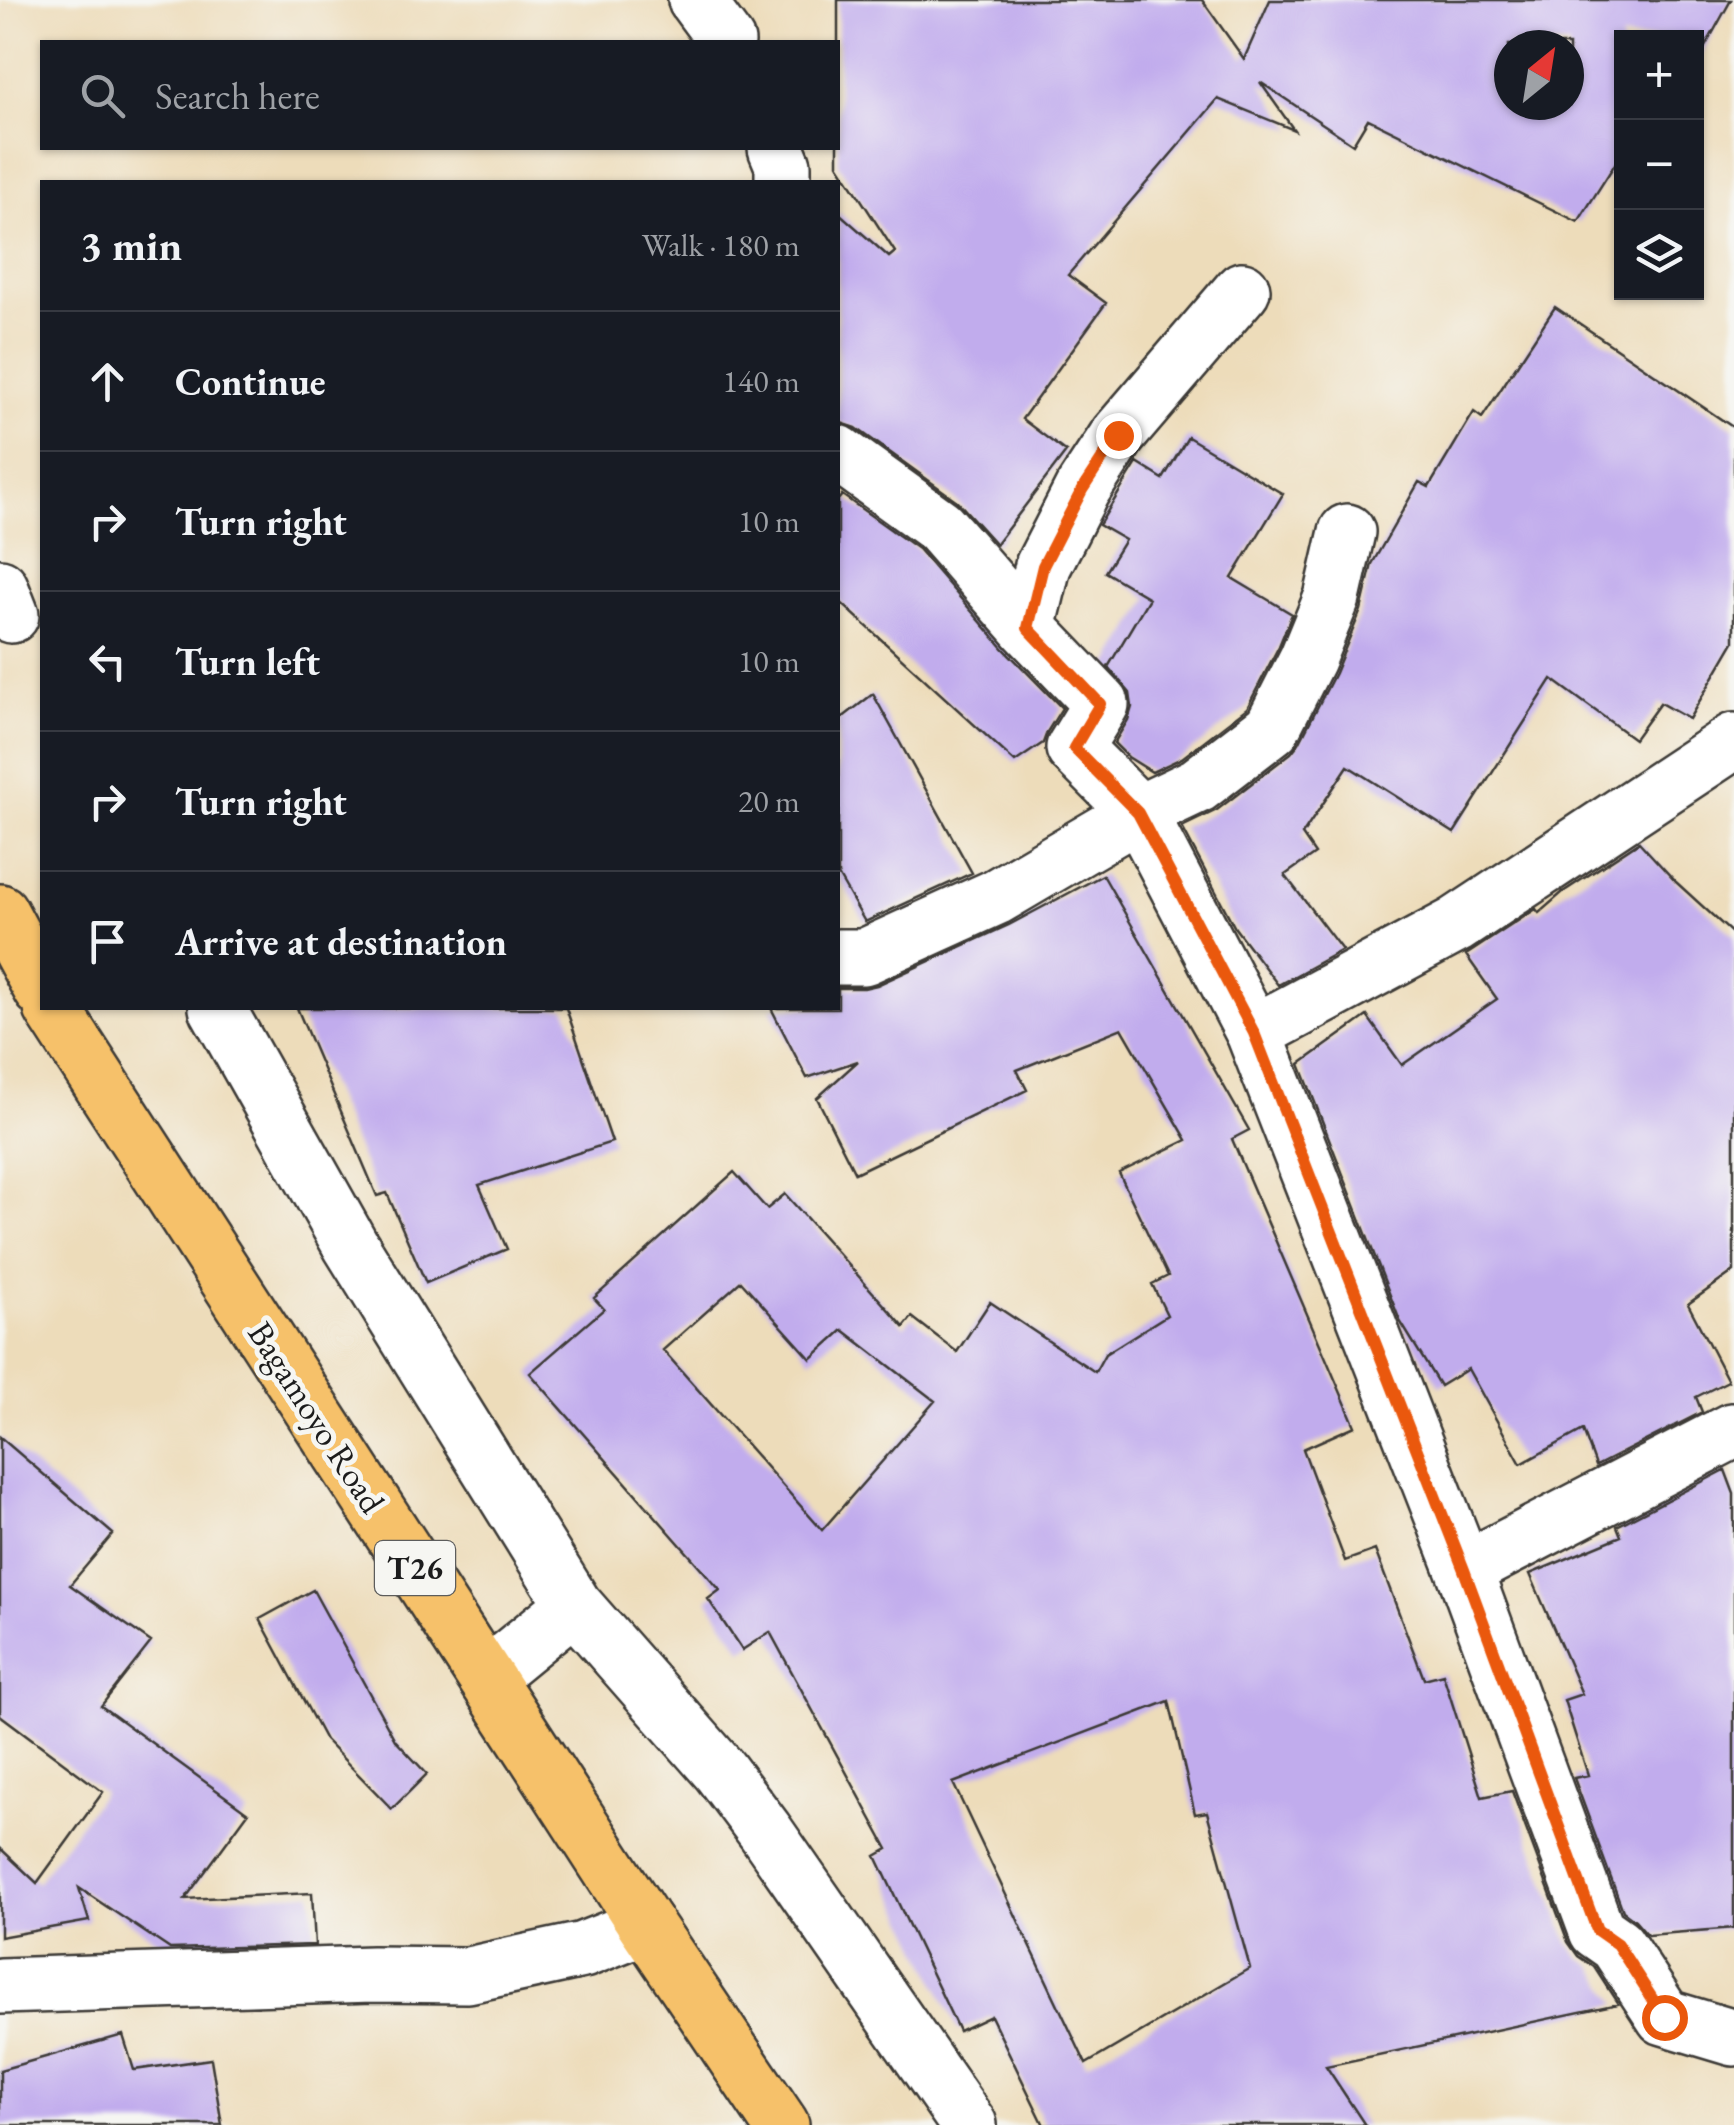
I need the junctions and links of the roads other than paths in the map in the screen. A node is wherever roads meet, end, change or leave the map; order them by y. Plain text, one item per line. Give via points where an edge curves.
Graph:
1 (696, 0) edge
2 (726, 40) edge
3 (777, 150) edge
4 (783, 180) edge
5 (1242, 290) dead end
6 (840, 453) edge
7 (1347, 532) dead end
8 (1028, 628) junction
9 (1734, 741) edge
10 (1138, 813) junction
11 (0, 912) edge
12 (840, 958) edge
13 (40, 986) edge
14 (53, 1010) edge
15 (218, 1010) edge
16 (1254, 1033) junction
17 (1732, 1430) edge
18 (1464, 1570) junction
19 (574, 1605) junction
20 (486, 1678) junction
21 (646, 1926) junction
22 (0, 1986) edge
23 (1734, 2038) edge
24 (782, 2125) edge
25 (969, 2125) edge

1 - 2 street
3 - 4 street
5 - 8 street via 1118,435 1082,490 1043,566
6 - 8 street via 940,526
7 - 10 street via 1332,598 1272,728 1198,785
8 - 10 street via 1100,704 1074,748
9 - 16 street via 1456,924
10 - 12 street via 996,897 864,957
10 - 16 street
11 - 13 highway
14 - 20 highway, Bagamoyo Road / T26
15 - 19 street via 351,1246
16 - 18 street
17 - 18 street
18 - 23 street via 1597,1930 1617,1944 1664,2017
19 - 20 street
19 - 25 street via 720,1771
20 - 21 highway, Bagamoyo Road / T26
21 - 22 street via 583,1950 468,1975
21 - 24 highway, Bagamoyo Road / T26

